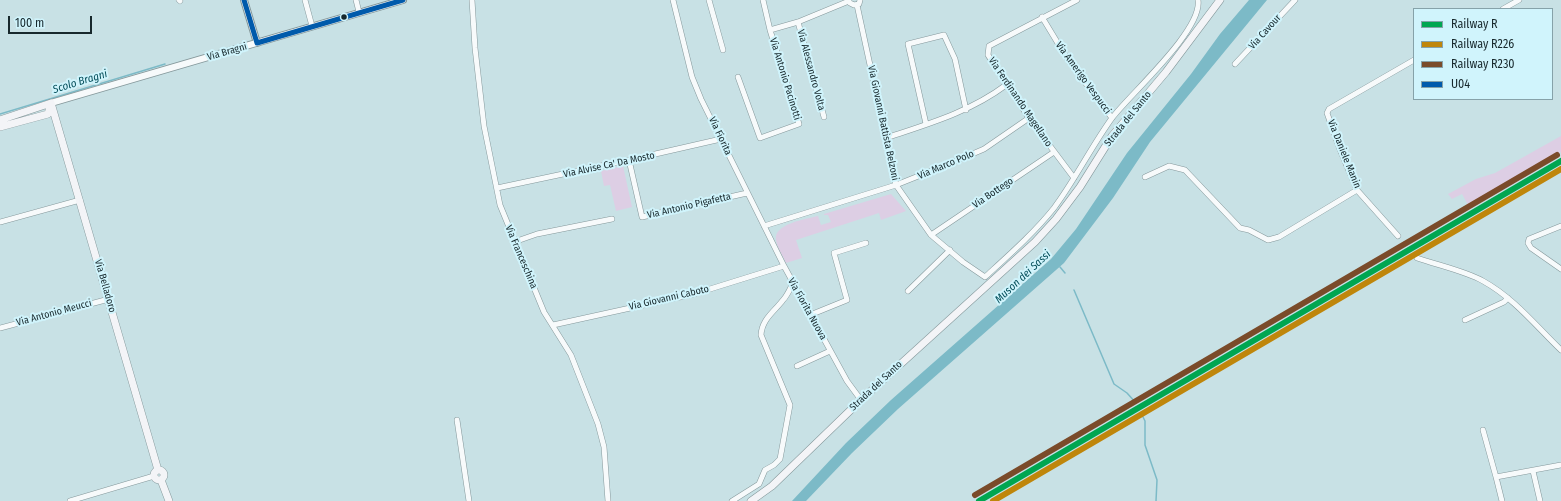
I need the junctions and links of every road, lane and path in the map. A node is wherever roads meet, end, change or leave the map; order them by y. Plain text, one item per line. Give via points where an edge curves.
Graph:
1 (244, 0) edge
2 (305, 0) edge
3 (356, 0) edge
4 (403, 0) edge
5 (472, 0) edge
6 (673, 0) edge
7 (709, 0) edge
8 (763, 0) edge
9 (860, 0) edge
10 (1077, 0) edge
11 (1198, 0) edge
12 (1220, 0) edge
13 (1295, 0) edge
14 (1519, 0) edge
15 (848, 1) edge
16 (857, 5) junction
17 (1505, 8) edge
18 (359, 12) junction
19 (1042, 17) junction
20 (798, 22) junction
21 (312, 26) junction
22 (770, 30) junction
23 (257, 43) junction
24 (723, 50) dead end
25 (1413, 61) edge
26 (1235, 64) dead end
27 (738, 77) dead end
28 (1006, 84) junction
29 (1128, 101) junction
30 (51, 103) junction
31 (1136, 108) junction
32 (966, 110) junction
33 (51, 113) junction
34 (824, 117) dead end
35 (1029, 118) junction
36 (1112, 118) junction
37 (0, 120) edge
38 (926, 124) junction
39 (0, 127) edge
40 (886, 138) junction
41 (721, 139) junction
42 (1092, 150) junction
43 (1054, 152) junction
44 (1100, 155) junction
45 (629, 160) junction
46 (1145, 177) dead end
47 (1074, 178) junction
48 (896, 185) junction
49 (497, 188) junction
50 (1357, 190) junction
51 (747, 193) junction
52 (80, 200) junction
53 (612, 220) dead end
54 (0, 222) edge
55 (764, 226) junction
56 (1561, 226) edge
57 (931, 235) junction
58 (1398, 236) dead end
59 (514, 242) junction
60 (866, 243) dead end
61 (950, 250) junction
62 (1417, 258) dead end
63 (784, 266) junction
64 (998, 266) junction
65 (1561, 269) edge
66 (1003, 272) junction
67 (985, 277) joint
68 (792, 283) junction
69 (908, 292) dead end
70 (1508, 298) junction
71 (109, 299) junction
72 (810, 315) junction
73 (1465, 320) dead end
74 (552, 325) junction
75 (0, 328) edge
76 (1561, 350) edge
77 (830, 351) junction
78 (797, 366) dead end
79 (861, 400) junction
80 (457, 420) dead end
81 (1483, 430) dead end
82 (1561, 465) edge
83 (1534, 471) junction
84 (156, 473) junction
85 (1496, 477) junction
86 (70, 501) edge
87 (169, 501) edge
88 (470, 501) edge
89 (608, 501) edge
90 (732, 501) edge
91 (751, 501) edge
92 (1502, 501) edge
93 (1540, 501) edge

1 - 23 street
2 - 21 street
3 - 18 street
4 - 18 street, Via Bragni
5 - 49 street, Via Franceschina via 484,126
6 - 41 street, Via Fiorita via 692,77
7 - 24 street
8 - 22 street, Via Antonio Pacinotti
9 - 16 street
10 - 19 street, Via Ferdinando Magellano
11 - 29 street, Strada del Santo via 1196,17
12 - 31 main road, Strada del Santo
13 - 26 street, Via Cavour
14 - 17 street
15 - 16 street via 852,5
15 - 20 street, Via Alessandro Volta
16 - 40 street, Via Giovanni Battista Belzoni
18 - 21 street, Via Bragni
19 - 28 street, Via Ferdinando Magellano via 988,46 988,55
19 - 36 street, Via Amerigo Vespucci via 1068,60
20 - 22 street, Via Alessandro Volta
20 - 34 street, Via Alessandro Volta
21 - 23 street, Via Bragni
22 - 27 street, Via Antonio Pacinotti via 799,124 760,138
23 - 30 street, Via Bragni
25 - 50 street, Via Daniele Manin via 1328,110 1339,147
28 - 32 street
28 - 35 street, Via Ferdinando Magellano
29 - 31 street
29 - 36 street, Strada del Santo
30 - 33 main road
30 - 37 main road, Via Bragni
31 - 44 main road, Strada del Santo via 1112,136
32 - 38 street
32 - 38 street via 955,58 944,35 908,44
33 - 39 main road
33 - 52 main road, Via Belladoro
35 - 43 street, Via Ferdinando Magellano
35 - 48 street, Via Marco Polo via 984,149
36 - 42 street, Strada del Santo
38 - 40 street
40 - 48 street, Via Giovanni Battista Belzoni
41 - 45 street, Via Alvise Ca' Da Mosto
41 - 51 street, Via Fiorita
42 - 44 street
42 - 47 street, Strada del Santo
43 - 47 street, Via Ferdinando Magellano
43 - 57 street, Via Bottego
44 - 66 main road, Strada del Santo via 1056,219
45 - 49 street, Via Alvise Ca' Da Mosto
45 - 51 street, Via Antonio Pigafetta via 642,217
46 - 50 street via 1164,166 1185,170 1240,228 1268,240 1279,237
47 - 64 street, Strada del Santo via 1036,229
48 - 55 street, Via Marco Polo
48 - 57 street, Via Giovanni Battista Belzoni
49 - 59 street, Via Franceschina via 500,205
50 - 58 street, Via Daniele Manin
51 - 55 street, Via Fiorita
52 - 54 street
52 - 71 main road, Via Belladoro
53 - 59 street via 537,234
55 - 63 street, Via Fiorita
56 - 65 street via 1529,239 1528,243 1531,248
57 - 61 street, Via Giovanni Battista Belzoni
59 - 74 street, Via Franceschina
60 - 72 street via 834,253 846,300
61 - 67 street, Via Giovanni Battista Belzoni
61 - 69 street
62 - 70 street via 1482,280
63 - 68 street, Via Fiorita Nuova
63 - 74 street, Via Giovanni Caboto via 694,294
64 - 66 street
64 - 67 street, Strada del Santo
66 - 79 main road, Strada del Santo
68 - 72 street, Via Fiorita Nuova
68 - 90 street via 784,299 764,321 761,335 790,405 780,459 765,470 759,484
70 - 73 street
70 - 76 street
71 - 75 street, Via Antonio Meucci
71 - 84 main road, Via Belladoro
72 - 77 street, Via Fiorita Nuova
74 - 89 street, Via Franceschina via 577,369 598,424 604,447
77 - 78 street, Via Fiorita Nuova
77 - 79 street, Via Fiorita Nuova
79 - 91 main road, Strada del Santo via 772,486
80 - 88 street
81 - 85 street
82 - 83 street
83 - 85 street
83 - 93 street
84 - 86 street
84 - 87 main road, Via Belladoro via 164,473 161,480
85 - 92 street

